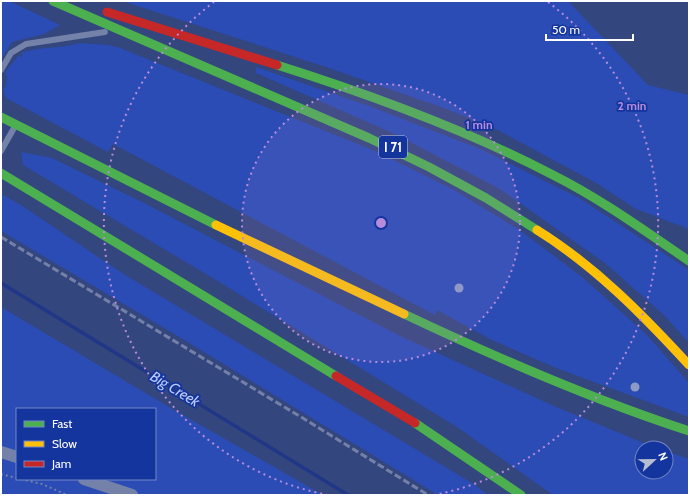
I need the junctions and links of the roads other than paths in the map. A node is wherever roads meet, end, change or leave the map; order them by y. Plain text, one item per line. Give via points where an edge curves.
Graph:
1 (53, 1) edge
2 (74, 1) edge
3 (88, 6) dead end
4 (101, 10) dead end
5 (118, 30) junction
6 (1, 70) edge
7 (1, 117) edge
8 (16, 125) junction
9 (1, 151) edge
10 (1, 173) edge
11 (689, 262) edge
12 (689, 366) edge
13 (689, 431) edge
14 (1, 452) edge
15 (16, 457) edge
16 (87, 480) edge
17 (132, 495) edge
18 (521, 495) edge

1 - 5 highway, I 71
2 - 3 highway
4 - 11 highway via 316,79 439,122 554,175
5 - 6 lane via 26,44 11,53
5 - 12 highway, I 71 via 353,128 483,195 550,238 586,265 649,323
7 - 8 highway
8 - 9 lane
8 - 13 highway via 422,323 549,380
10 - 18 highway via 424,429
14 - 15 street
16 - 17 street

